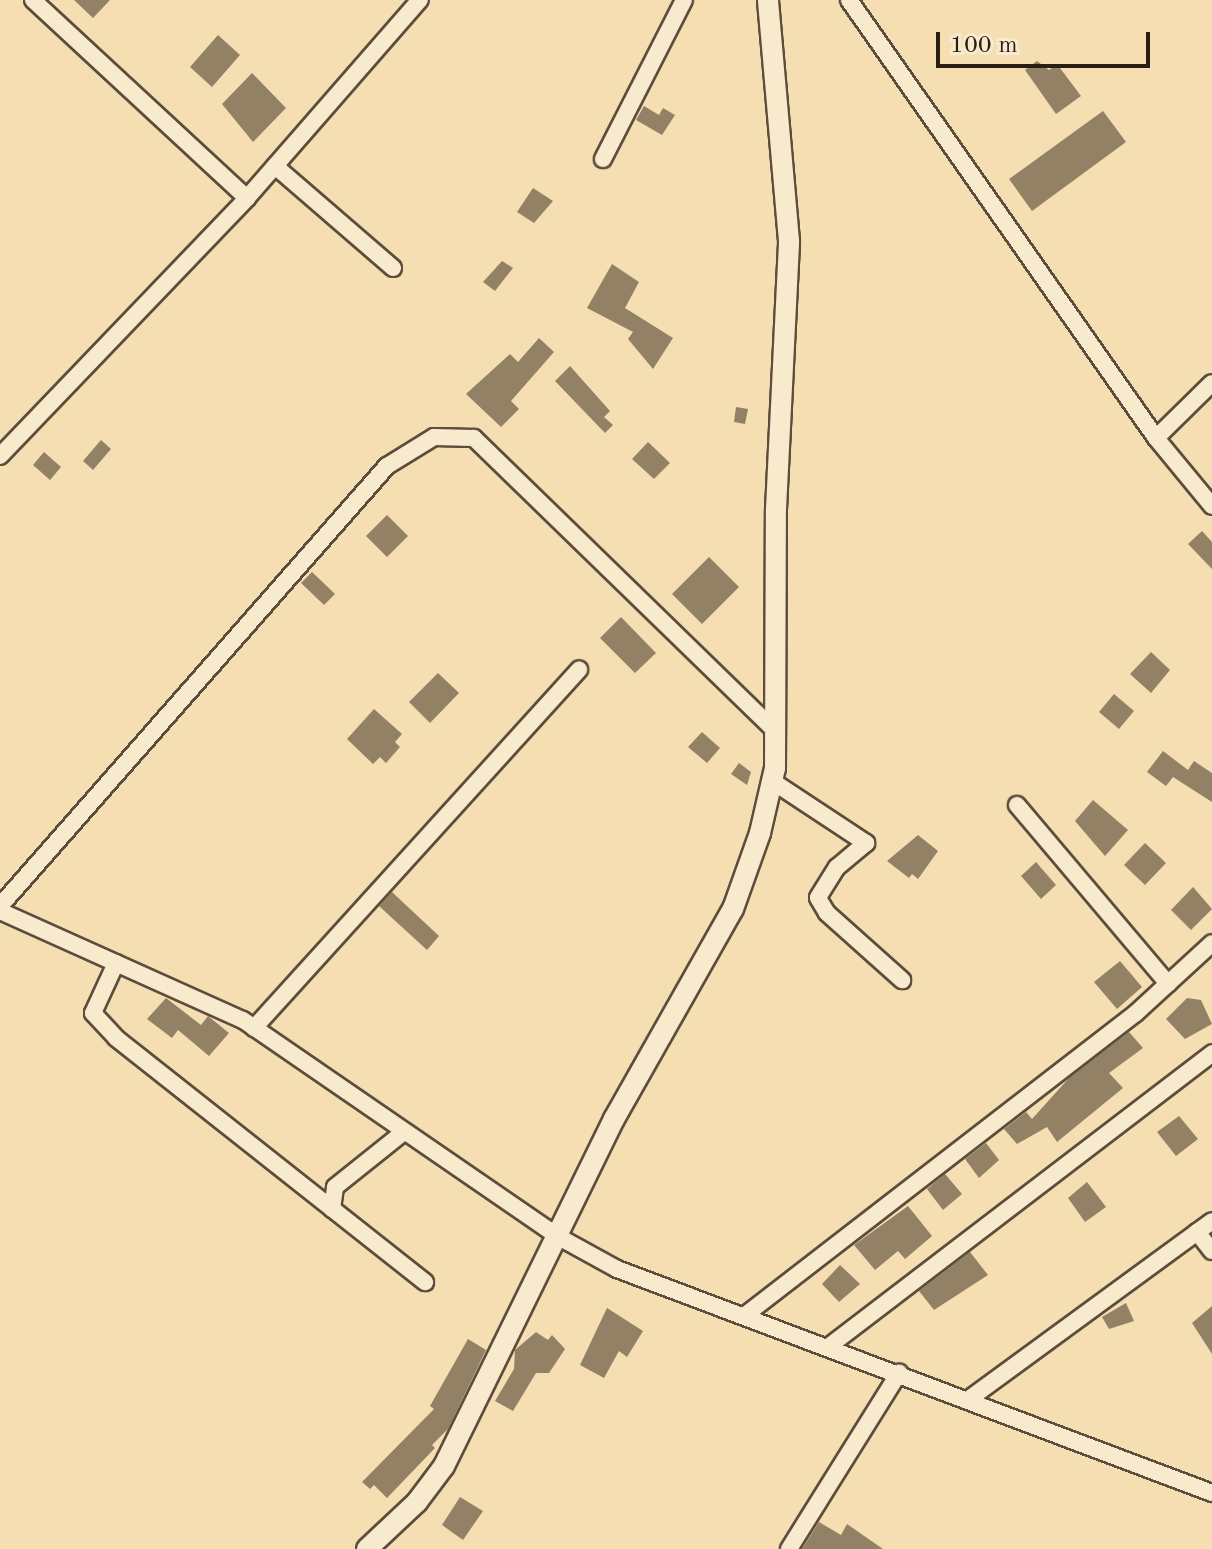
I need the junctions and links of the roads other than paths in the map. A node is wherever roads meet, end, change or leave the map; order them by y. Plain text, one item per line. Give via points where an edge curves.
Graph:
1 (33, 0) edge
2 (420, 0) edge
3 (684, 0) edge
4 (768, 0) edge
5 (849, 0) edge
6 (603, 159) dead end
7 (275, 166) junction
8 (247, 198) junction
9 (393, 268) dead end
10 (1212, 383) edge
11 (1156, 438) junction
12 (0, 456) edge
13 (1212, 506) edge
14 (579, 670) dead end
15 (775, 731) junction
16 (772, 781) junction
17 (1017, 805) dead end
18 (0, 908) edge
19 (1212, 943) edge
20 (116, 963) junction
21 (902, 980) dead end
22 (1168, 984) junction
23 (254, 1028) junction
24 (1212, 1053) edge
25 (404, 1132) junction
26 (332, 1209) junction
27 (1212, 1221) edge
28 (1197, 1232) junction
29 (559, 1237) junction
30 (1212, 1251) edge
31 (425, 1282) dead end
32 (744, 1316) junction
33 (828, 1347) junction
34 (899, 1373) junction
35 (969, 1399) junction
36 (1212, 1493) edge
37 (367, 1549) edge
38 (789, 1549) edge

1 - 8 street
2 - 7 street
3 - 6 street
4 - 15 street via 789,241 776,509
5 - 11 street
7 - 8 street
7 - 9 street
8 - 12 street
10 - 11 street
11 - 13 street
14 - 23 street
15 - 16 street
15 - 18 street via 474,438 434,437 387,466
16 - 21 street via 866,843 837,867 818,898 827,913
16 - 29 street via 733,909 614,1119
17 - 22 street
18 - 20 street
19 - 22 street
20 - 23 street
20 - 26 street via 93,1013 116,1038
22 - 32 street
23 - 25 street
24 - 33 street
25 - 26 street via 335,1187
25 - 29 street
26 - 31 street
27 - 28 street
28 - 30 street
28 - 35 street
29 - 32 street via 617,1269
29 - 37 street via 444,1466 417,1502
32 - 33 street
33 - 34 street
34 - 35 street
34 - 38 street
35 - 36 street

